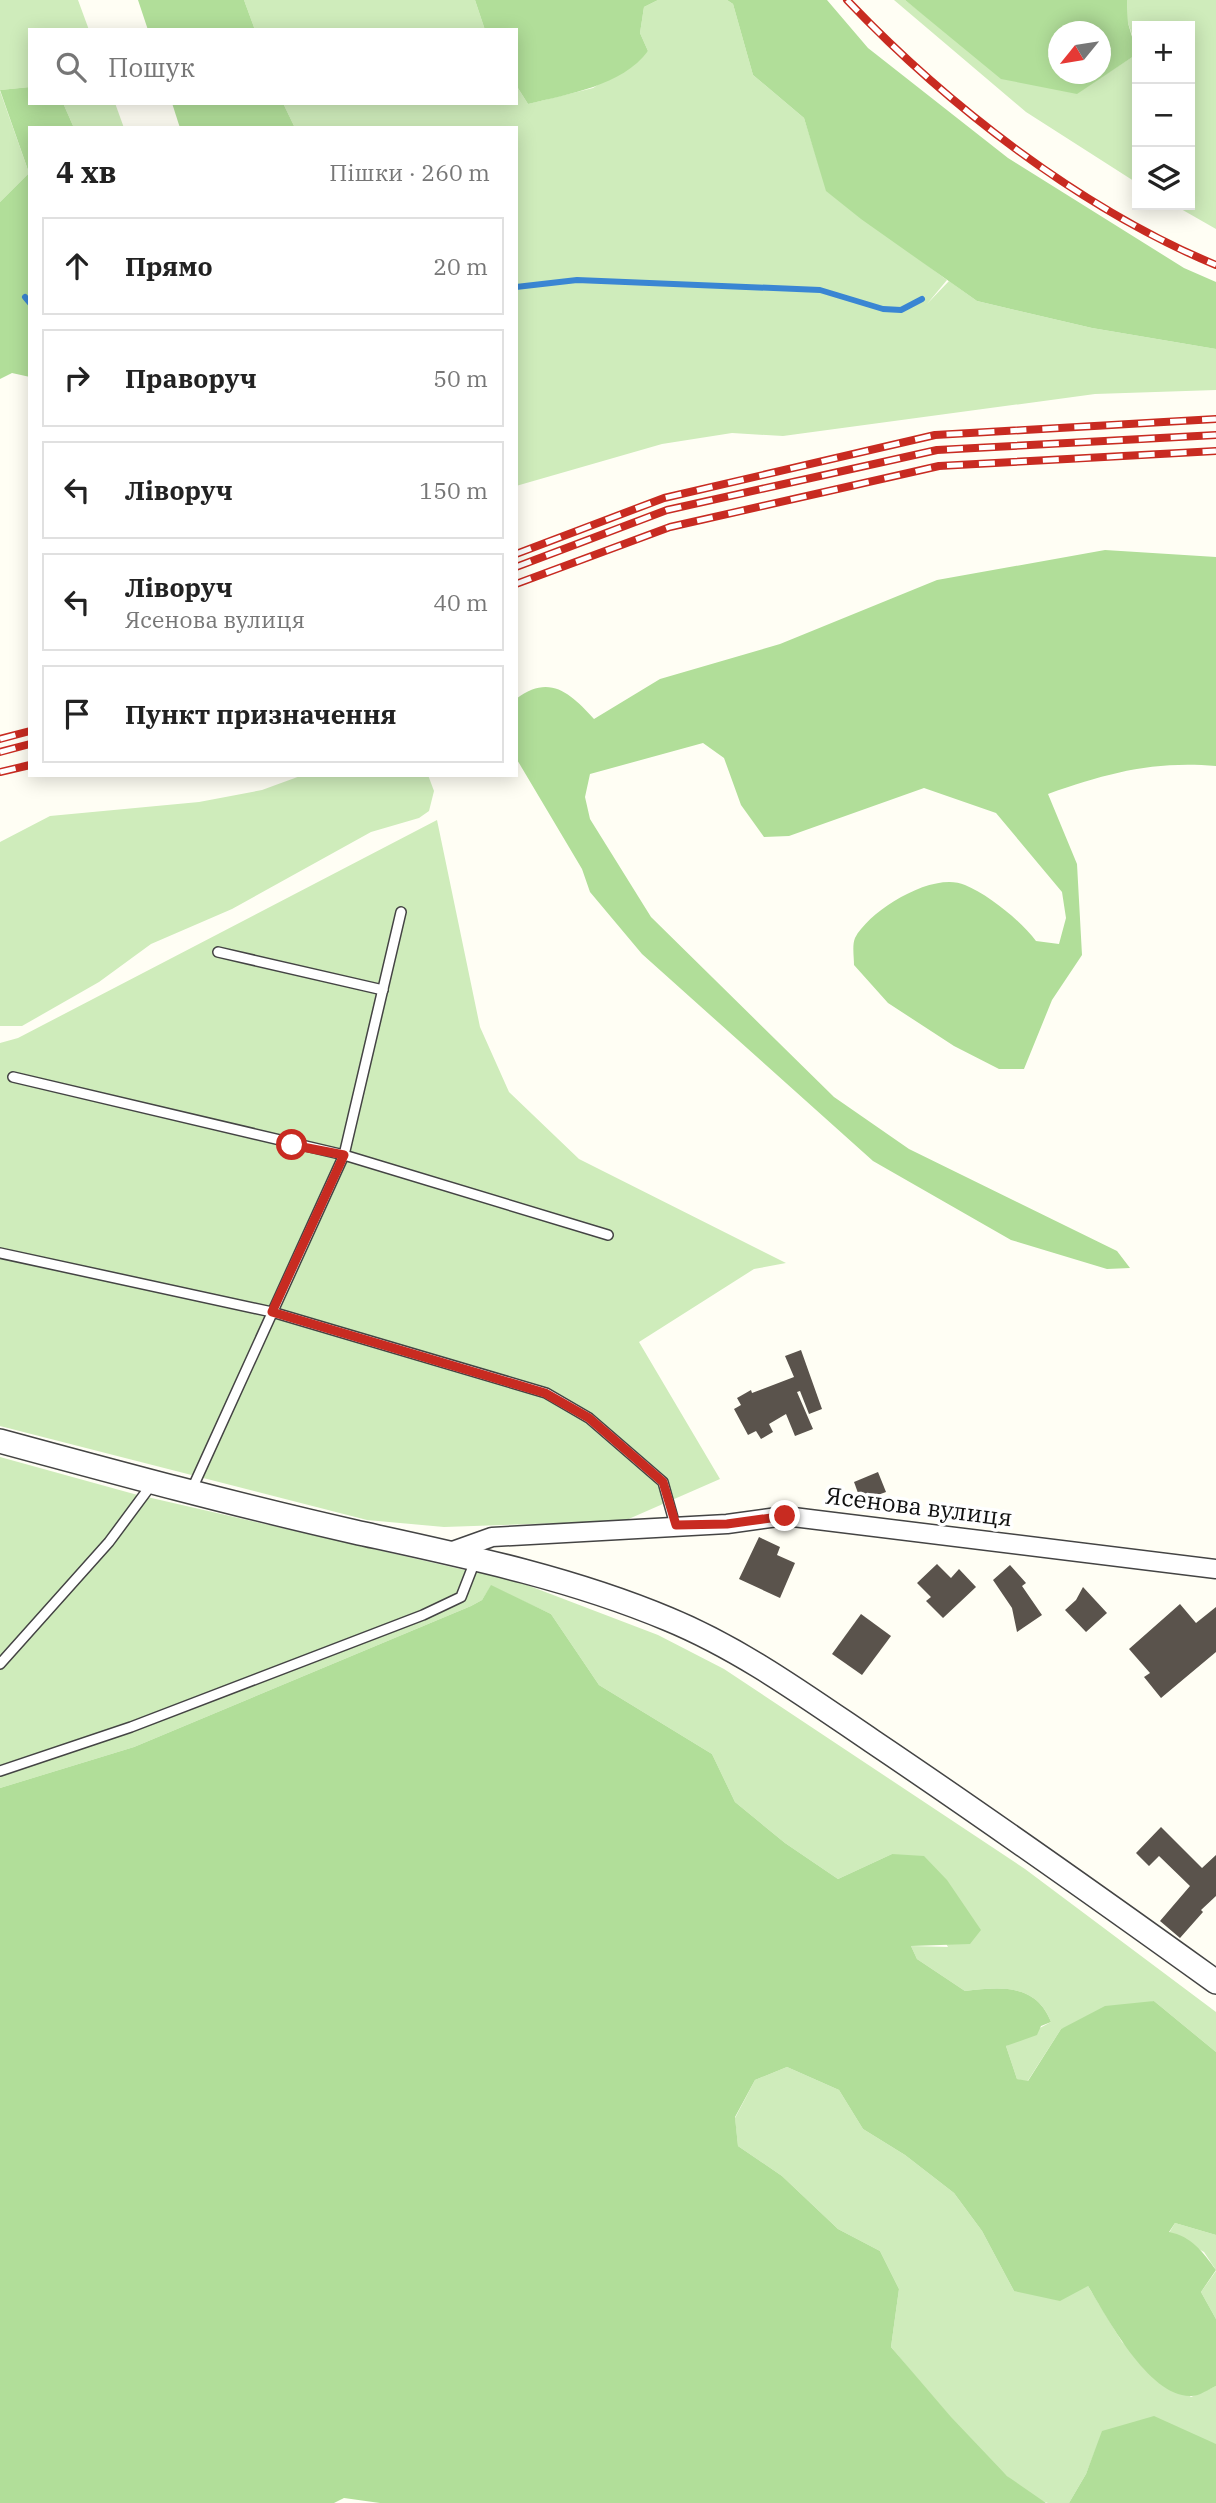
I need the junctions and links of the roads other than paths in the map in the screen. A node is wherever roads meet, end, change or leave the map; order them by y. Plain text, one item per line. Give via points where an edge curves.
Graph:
1 (401, 912) dead end
2 (218, 952) dead end
3 (383, 990) junction
4 (13, 1077) dead end
5 (344, 1155) junction
6 (608, 1235) dead end
7 (0, 1253) edge
8 (272, 1312) junction
9 (0, 1441) edge
10 (153, 1483) junction
11 (191, 1491) junction
12 (676, 1525) junction
13 (450, 1552) junction
14 (476, 1559) junction
15 (1216, 1569) edge
16 (0, 1664) edge
17 (0, 1771) edge
18 (1216, 1982) edge

1 - 3 lane
2 - 3 lane
3 - 5 lane
4 - 5 lane
5 - 6 lane
5 - 8 lane
7 - 8 lane
8 - 11 lane
8 - 12 lane via 545,1393 589,1418 663,1482
9 - 10 street
10 - 11 street
10 - 16 lane via 109,1542
11 - 13 street
12 - 13 street, Ясенова вулиця via 492,1537
12 - 15 street, Ясенова вулиця via 785,1516
13 - 14 street
14 - 17 lane via 461,1597 423,1615 131,1727
14 - 18 street via 669,1619 757,1665 979,1813

